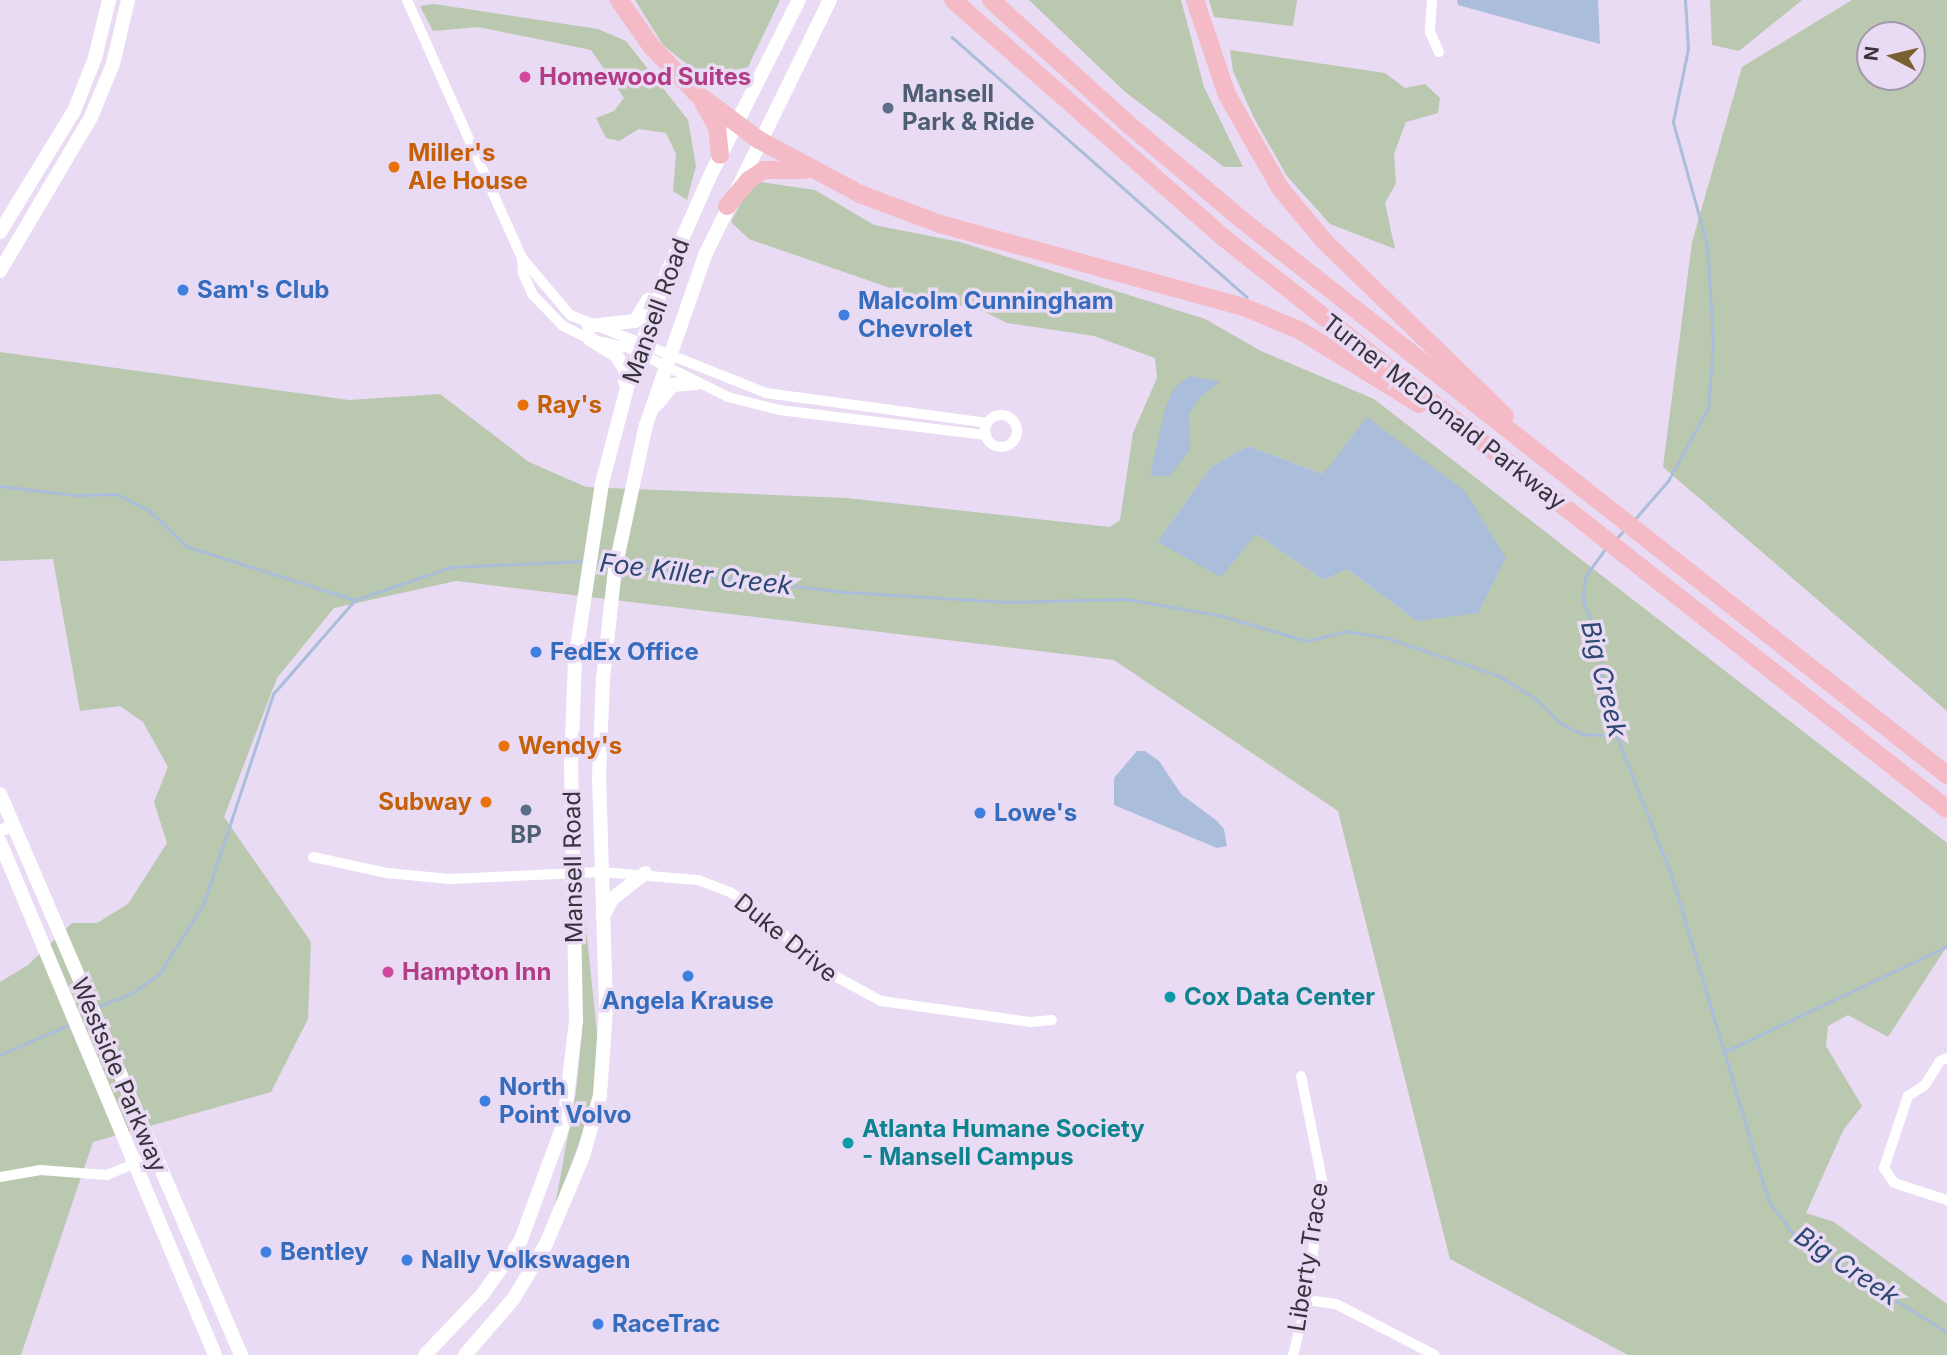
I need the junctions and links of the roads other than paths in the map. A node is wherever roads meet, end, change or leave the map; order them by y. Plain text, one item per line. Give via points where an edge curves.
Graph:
1 (109, 0) edge
2 (128, 0) edge
3 (407, 0) edge
4 (619, 0) edge
5 (799, 0) edge
6 (829, 0) edge
7 (953, 0) edge
8 (991, 0) edge
9 (1195, 0) edge
10 (1432, 0) edge
11 (1439, 52) dead end
12 (696, 93) junction
13 (736, 124) junction
14 (759, 140) junction
15 (720, 155) junction
16 (819, 172) junction
17 (727, 206) junction
18 (0, 232) edge
19 (676, 251) junction
20 (522, 258) junction
21 (0, 271) edge
22 (556, 302) junction
23 (548, 312) junction
24 (589, 332) junction
25 (640, 348) junction
26 (666, 361) junction
27 (696, 383) junction
28 (619, 417) junction
29 (987, 423) junction
30 (646, 425) junction
31 (986, 435) junction
32 (1482, 442) junction
33 (1549, 462) junction
34 (1947, 775) edge
35 (0, 794) edge
36 (1947, 809) edge
37 (6, 828) edge
38 (0, 842) edge
39 (3, 854) edge
40 (313, 857) dead end
41 (601, 872) junction
42 (573, 873) junction
43 (645, 873) junction
44 (603, 917) junction
45 (1052, 1020) dead end
46 (1947, 1058) edge
47 (1301, 1076) dead end
48 (153, 1156) junction
49 (136, 1163) junction
50 (0, 1177) edge
51 (1947, 1200) edge
52 (1307, 1300) junction
53 (215, 1355) edge
54 (241, 1355) edge
55 (425, 1355) edge
56 (465, 1355) edge
57 (1293, 1355) edge
58 (1435, 1355) edge

1 - 18 main road via 95,58 74,111
2 - 21 main road via 113,64 91,117
3 - 20 street
4 - 12 highway via 651,46
5 - 13 main road, Mansell Road
6 - 14 main road, Mansell Road
7 - 32 highway, Turner McDonald Parkway via 1186,207
8 - 33 highway, Turner McDonald Parkway via 1195,181
9 - 33 highway via 1227,95 1287,197 1325,242 1463,371
10 - 11 street via 1430,32
12 - 13 highway
12 - 15 highway via 717,127
13 - 14 highway
13 - 15 main road, Mansell Road
14 - 16 highway
14 - 17 main road, Mansell Road
15 - 19 main road, Mansell Road
16 - 17 highway via 785,167 764,170
16 - 32 highway via 915,217 1265,315 1301,331
17 - 26 main road, Mansell Road
19 - 24 main road via 661,267 640,317 622,326
19 - 25 main road, Mansell Road
20 - 22 street
20 - 23 street via 527,282
22 - 23 street
22 - 24 street
23 - 24 street
24 - 25 street
24 - 28 main road via 611,350 626,371
25 - 26 street
25 - 28 main road, Mansell Road
26 - 27 street
26 - 29 street via 766,393
26 - 30 main road, Mansell Road
27 - 30 main road via 683,382 666,391
27 - 31 street via 763,407
28 - 42 main road, Mansell Road via 595,518 581,611 572,732
29 - 31 street
29 - 31 street via 1003,415 1014,421 1018,431 1015,441 1006,447 993,446
30 - 41 main road, Mansell Road via 609,613 599,777
32 - 36 highway, Turner McDonald Parkway
33 - 34 highway, Turner McDonald Parkway
35 - 37 main road, Westside Parkway
37 - 48 main road, Westside Parkway via 80,983
38 - 39 main road, Westside Parkway
39 - 49 main road, Westside Parkway
40 - 42 street, Duke Drive via 387,873 450,879
41 - 42 street, Duke Drive
41 - 43 street, Duke Drive
41 - 44 main road, Mansell Road
42 - 55 main road, Mansell Road via 575,1052 552,1163 533,1218 505,1267
43 - 44 main road via 612,899
43 - 45 street, Duke Drive via 698,880 730,891 820,968 881,1001 1030,1022
44 - 56 main road, Mansell Road via 604,1067 583,1156 563,1208 527,1276
46 - 51 street via 1925,1085 1908,1096 1884,1168 1894,1183
47 - 52 street, Liberty Trace via 1322,1180
48 - 49 street
48 - 54 main road, Westside Parkway
49 - 50 street via 107,1175 40,1170
49 - 53 main road, Westside Parkway
52 - 57 street, Liberty Trace
52 - 58 street via 1336,1304

